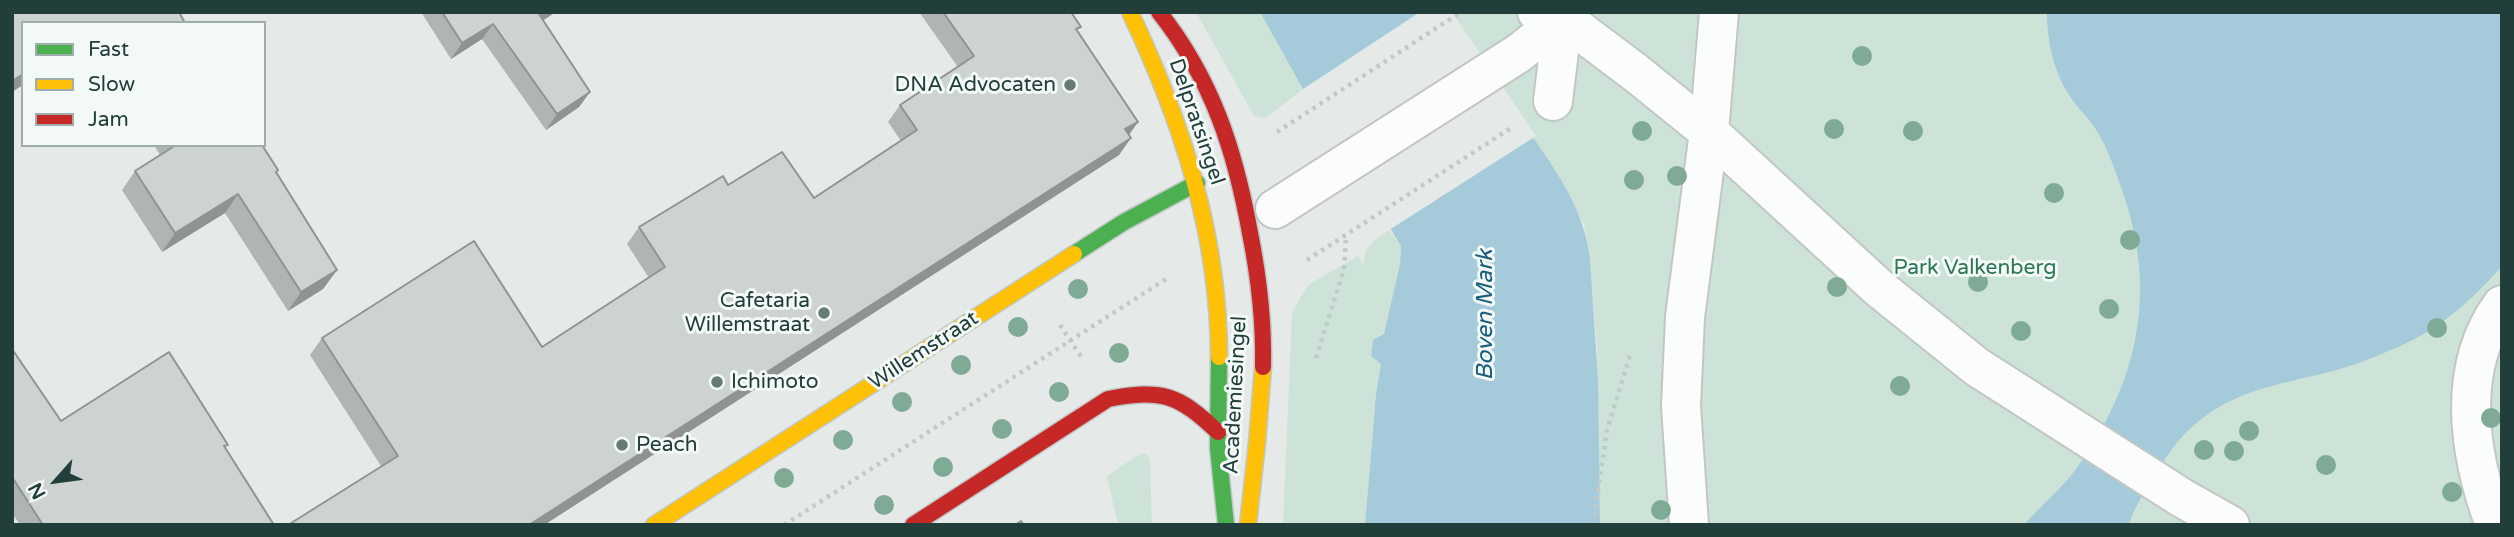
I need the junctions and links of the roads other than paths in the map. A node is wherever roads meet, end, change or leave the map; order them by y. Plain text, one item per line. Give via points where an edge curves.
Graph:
1 (1130, 12) edge
2 (1159, 12) edge
3 (1719, 12) edge
4 (1554, 14) edge
5 (1553, 101) road end
6 (1709, 132) junction
7 (1197, 183) junction
8 (1262, 217) junction
9 (1211, 249) joint
10 (2502, 305) edge
11 (1218, 432) junction
12 (654, 525) edge
13 (913, 525) edge
14 (1226, 525) edge
15 (1248, 525) edge
16 (1689, 525) edge
17 (2230, 525) edge
18 (2495, 525) edge

1 - 7 street, Delpratsingel via 1157,68
2 - 8 street, Delpratsingel via 1202,76
3 - 6 street
4 - 5 street
4 - 6 street
4 - 8 street via 1519,53
6 - 16 street via 1688,261 1685,317 1681,406
6 - 17 street via 1880,289 1977,367
7 - 9 street, Delpratsingel
7 - 12 street, Willemstraat via 1124,222
8 - 15 street, Academiesingel via 1263,373
9 - 11 street, Academiesingel via 1218,316
10 - 18 street via 2478,352 2470,415 2475,459
11 - 13 street via 1189,405 1174,398 1137,393 1108,399
11 - 14 street, Academiesingel

